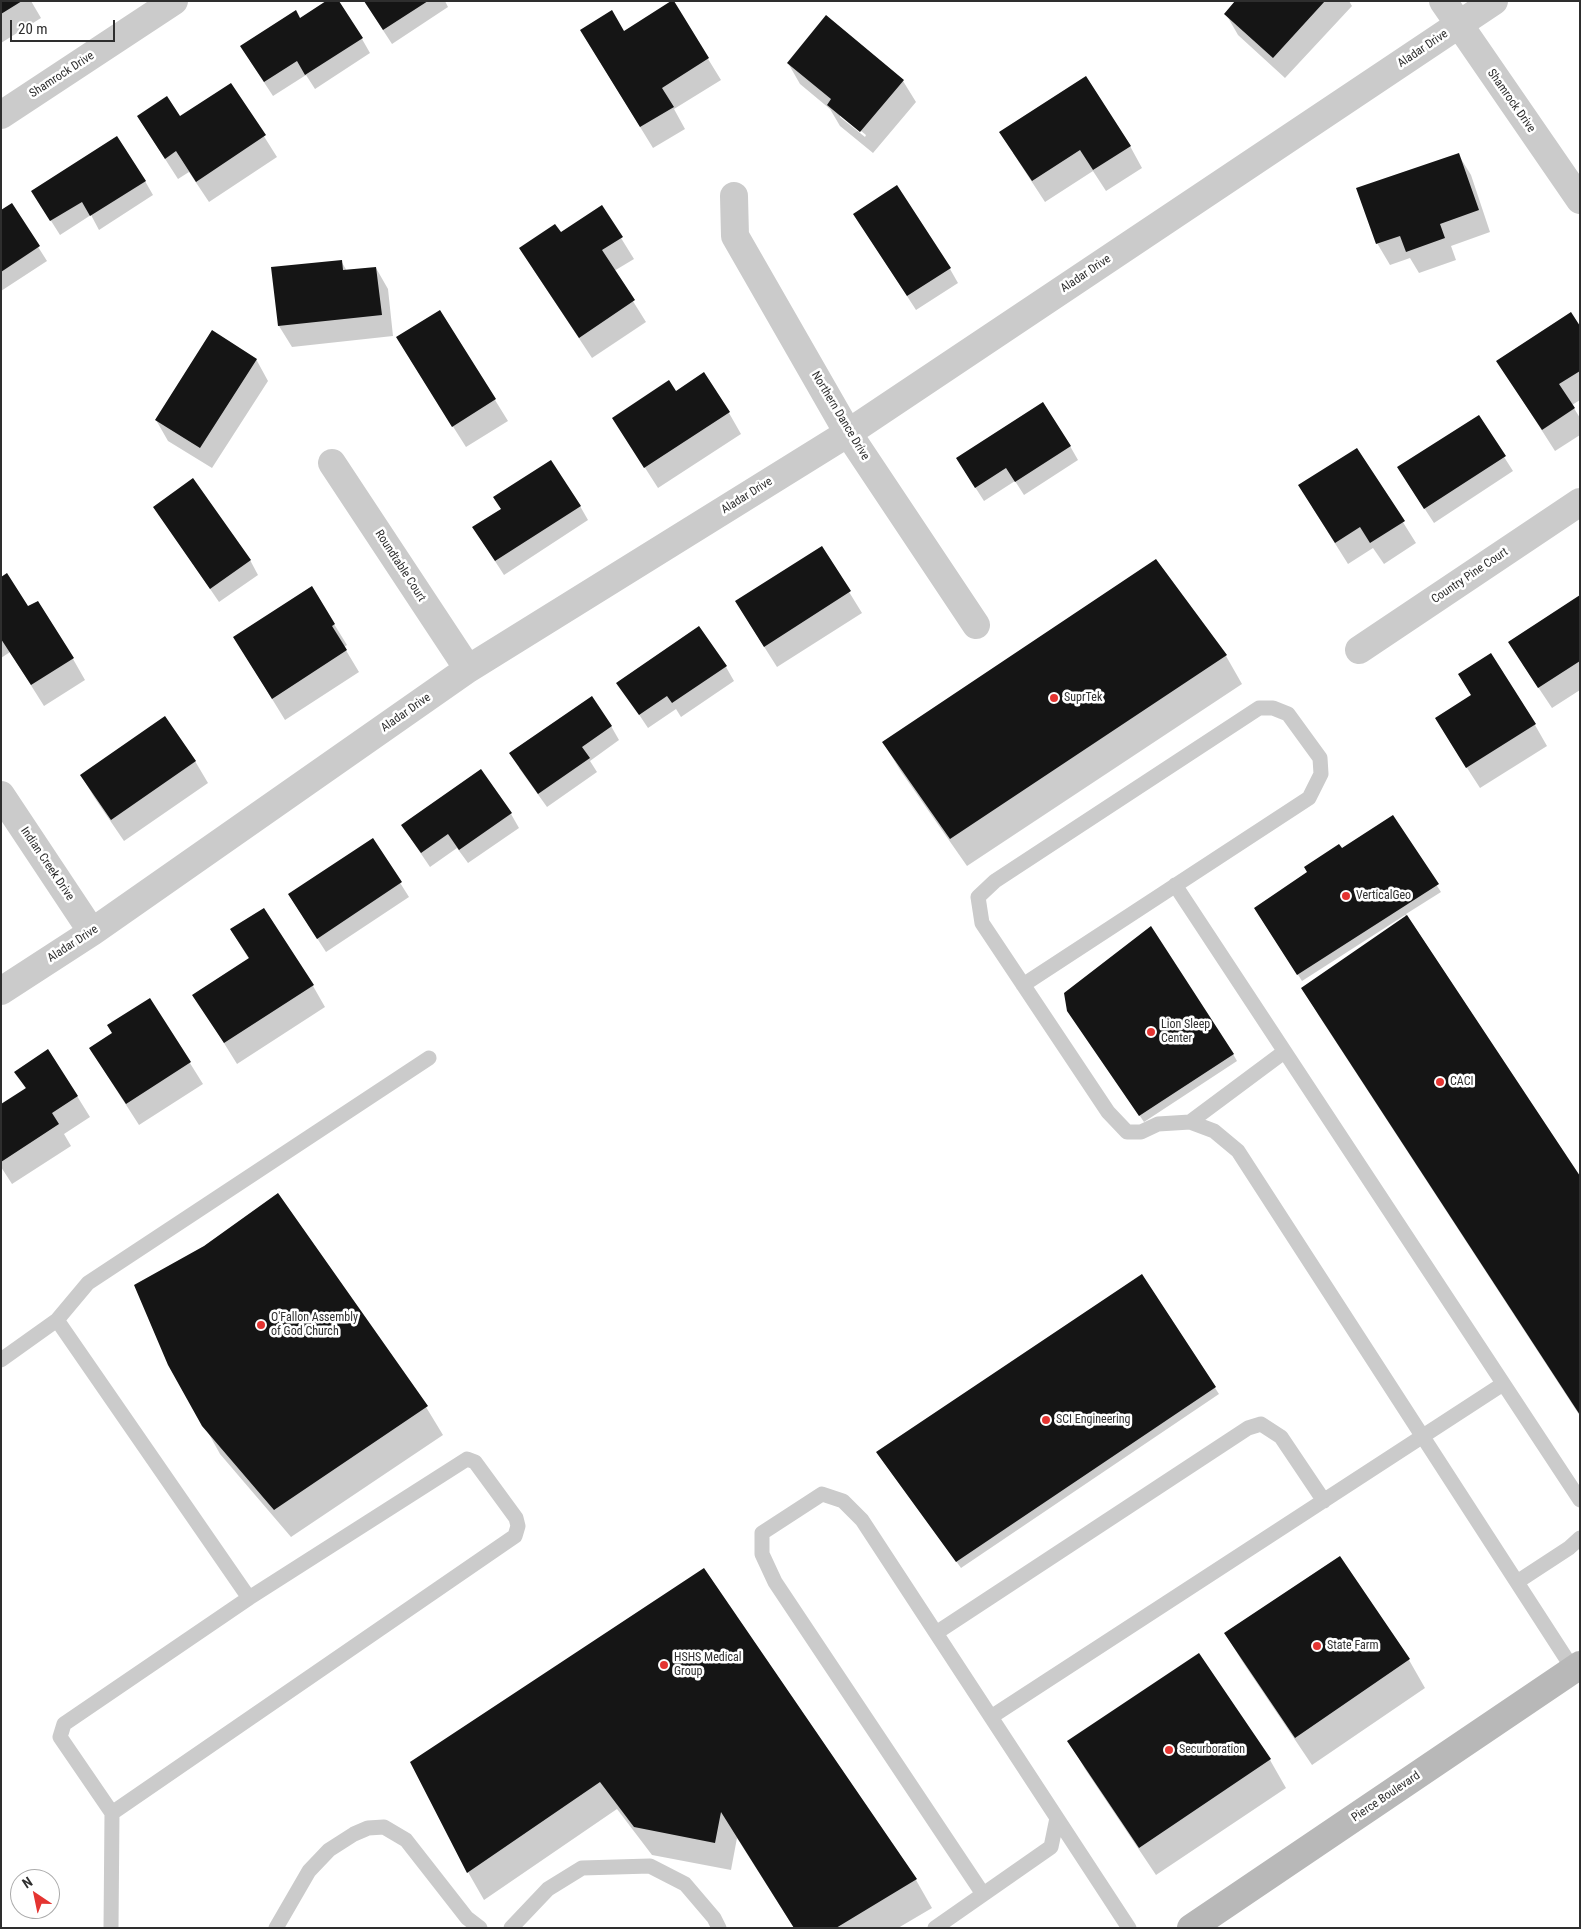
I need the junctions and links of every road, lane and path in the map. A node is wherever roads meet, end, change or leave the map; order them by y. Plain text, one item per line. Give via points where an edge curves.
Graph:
1 (174, 1) edge
2 (1443, 1) edge
3 (1494, 1) edge
4 (1459, 25) junction
5 (1, 115) edge
6 (734, 196) dead end
7 (1580, 200) edge
8 (848, 433) junction
9 (332, 463) dead end
10 (1580, 502) edge
11 (976, 625) dead end
12 (1359, 650) dead end
13 (468, 669) junction
14 (1, 795) edge
15 (1175, 886) junction
16 (92, 932) junction
17 (1023, 985) junction
18 (1, 991) edge
19 (1284, 1052) junction
20 (429, 1058) dead end
21 (1190, 1122) junction
22 (57, 1320) junction
23 (1, 1360) edge
24 (1503, 1384) junction
25 (1422, 1435) junction
26 (1580, 1500) edge
27 (1324, 1501) junction
28 (1580, 1538) edge
29 (1517, 1582) junction
30 (249, 1598) junction
31 (936, 1633) junction
32 (1576, 1667) edge
33 (991, 1717) junction
34 (112, 1813) junction
35 (1057, 1818) junction
36 (984, 1894) junction
37 (111, 1928) edge
38 (276, 1928) edge
39 (480, 1928) edge
40 (511, 1928) edge
41 (719, 1928) edge
42 (935, 1928) edge
43 (1129, 1928) edge
44 (1191, 1928) edge

1 - 5 street, Shamrock Drive
2 - 4 street, Shamrock Drive
3 - 4 street, Aladar Drive
4 - 7 street, Shamrock Drive
4 - 8 street, Aladar Drive
6 - 8 street, Northern Dance Drive via 735,236
8 - 11 street, Northern Dance Drive
8 - 13 street, Aladar Drive
9 - 13 street, Roundtable Court
10 - 12 street, Country Pine Court
13 - 16 street, Aladar Drive
14 - 16 street, Indian Creek Drive
15 - 17 lane
15 - 17 lane via 1309,798 1321,774 1320,758 1288,714 1273,708 1259,708 995,881 978,896 982,923
15 - 19 lane
16 - 18 street, Aladar Drive
17 - 21 lane via 1108,1112 1127,1132 1142,1132 1158,1124
19 - 21 lane
19 - 24 lane
20 - 22 lane via 88,1283
21 - 25 lane via 1214,1130 1238,1151
22 - 23 lane
22 - 30 lane
24 - 25 lane
24 - 26 lane
25 - 27 lane
25 - 29 lane
27 - 31 lane via 1281,1437 1262,1424 1248,1428
27 - 33 lane
28 - 29 lane
29 - 32 lane
30 - 34 lane via 64,1724 60,1737
30 - 34 lane via 468,1459 475,1462 516,1518 515,1536
31 - 33 lane
31 - 36 lane via 862,1520 844,1501 822,1494 762,1533 762,1554 775,1582
32 - 44 street, Pierce Boulevard
33 - 35 lane
34 - 37 lane
35 - 36 lane via 1052,1847
35 - 43 lane
36 - 42 lane
38 - 39 lane via 309,1871 329,1850 368,1828 384,1827 406,1840 467,1918
40 - 41 lane via 548,1889 582,1868 650,1866 685,1884

